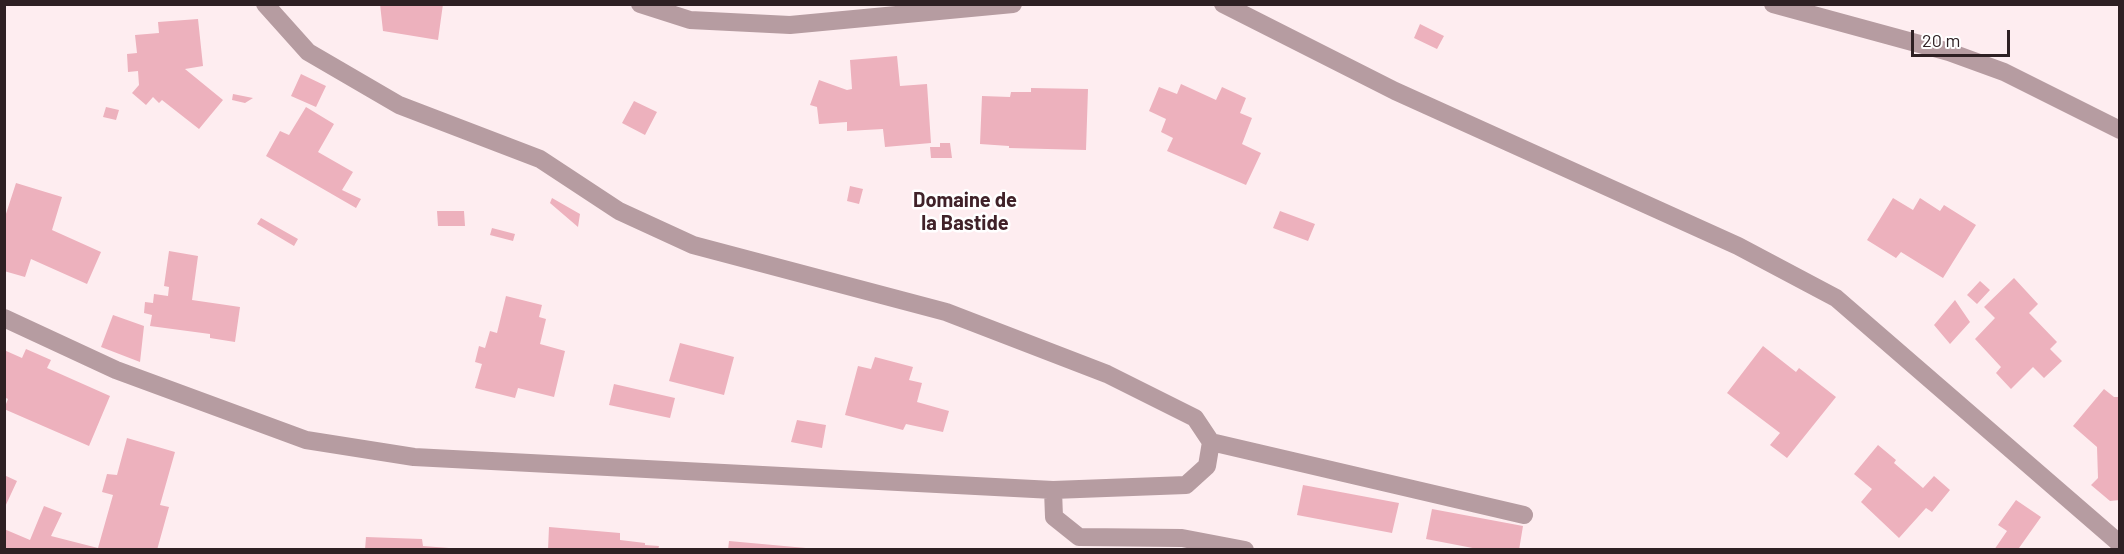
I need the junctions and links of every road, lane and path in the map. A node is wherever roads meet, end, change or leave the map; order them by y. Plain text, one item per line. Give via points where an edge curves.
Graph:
1 (265, 4) edge
2 (640, 4) edge
3 (1013, 4) edge
4 (1223, 4) edge
5 (1773, 4) edge
6 (2120, 130) edge
7 (4, 318) edge
8 (1211, 442) junction
9 (1053, 490) junction
10 (1524, 515) dead end
11 (2120, 544) edge
12 (1245, 549) edge

1 - 8 street via 308,52 399,105 540,159 620,211 662,231 693,245 946,312 989,328 1107,374 1195,418
2 - 3 street via 690,20 790,25
4 - 11 street via 1395,91 1738,246 1836,298
5 - 6 street via 1949,52 2004,72
7 - 9 street via 116,370 306,440 414,457
8 - 9 street via 1207,466 1186,485
8 - 10 street
9 - 12 street via 1054,517 1079,537 1182,538

